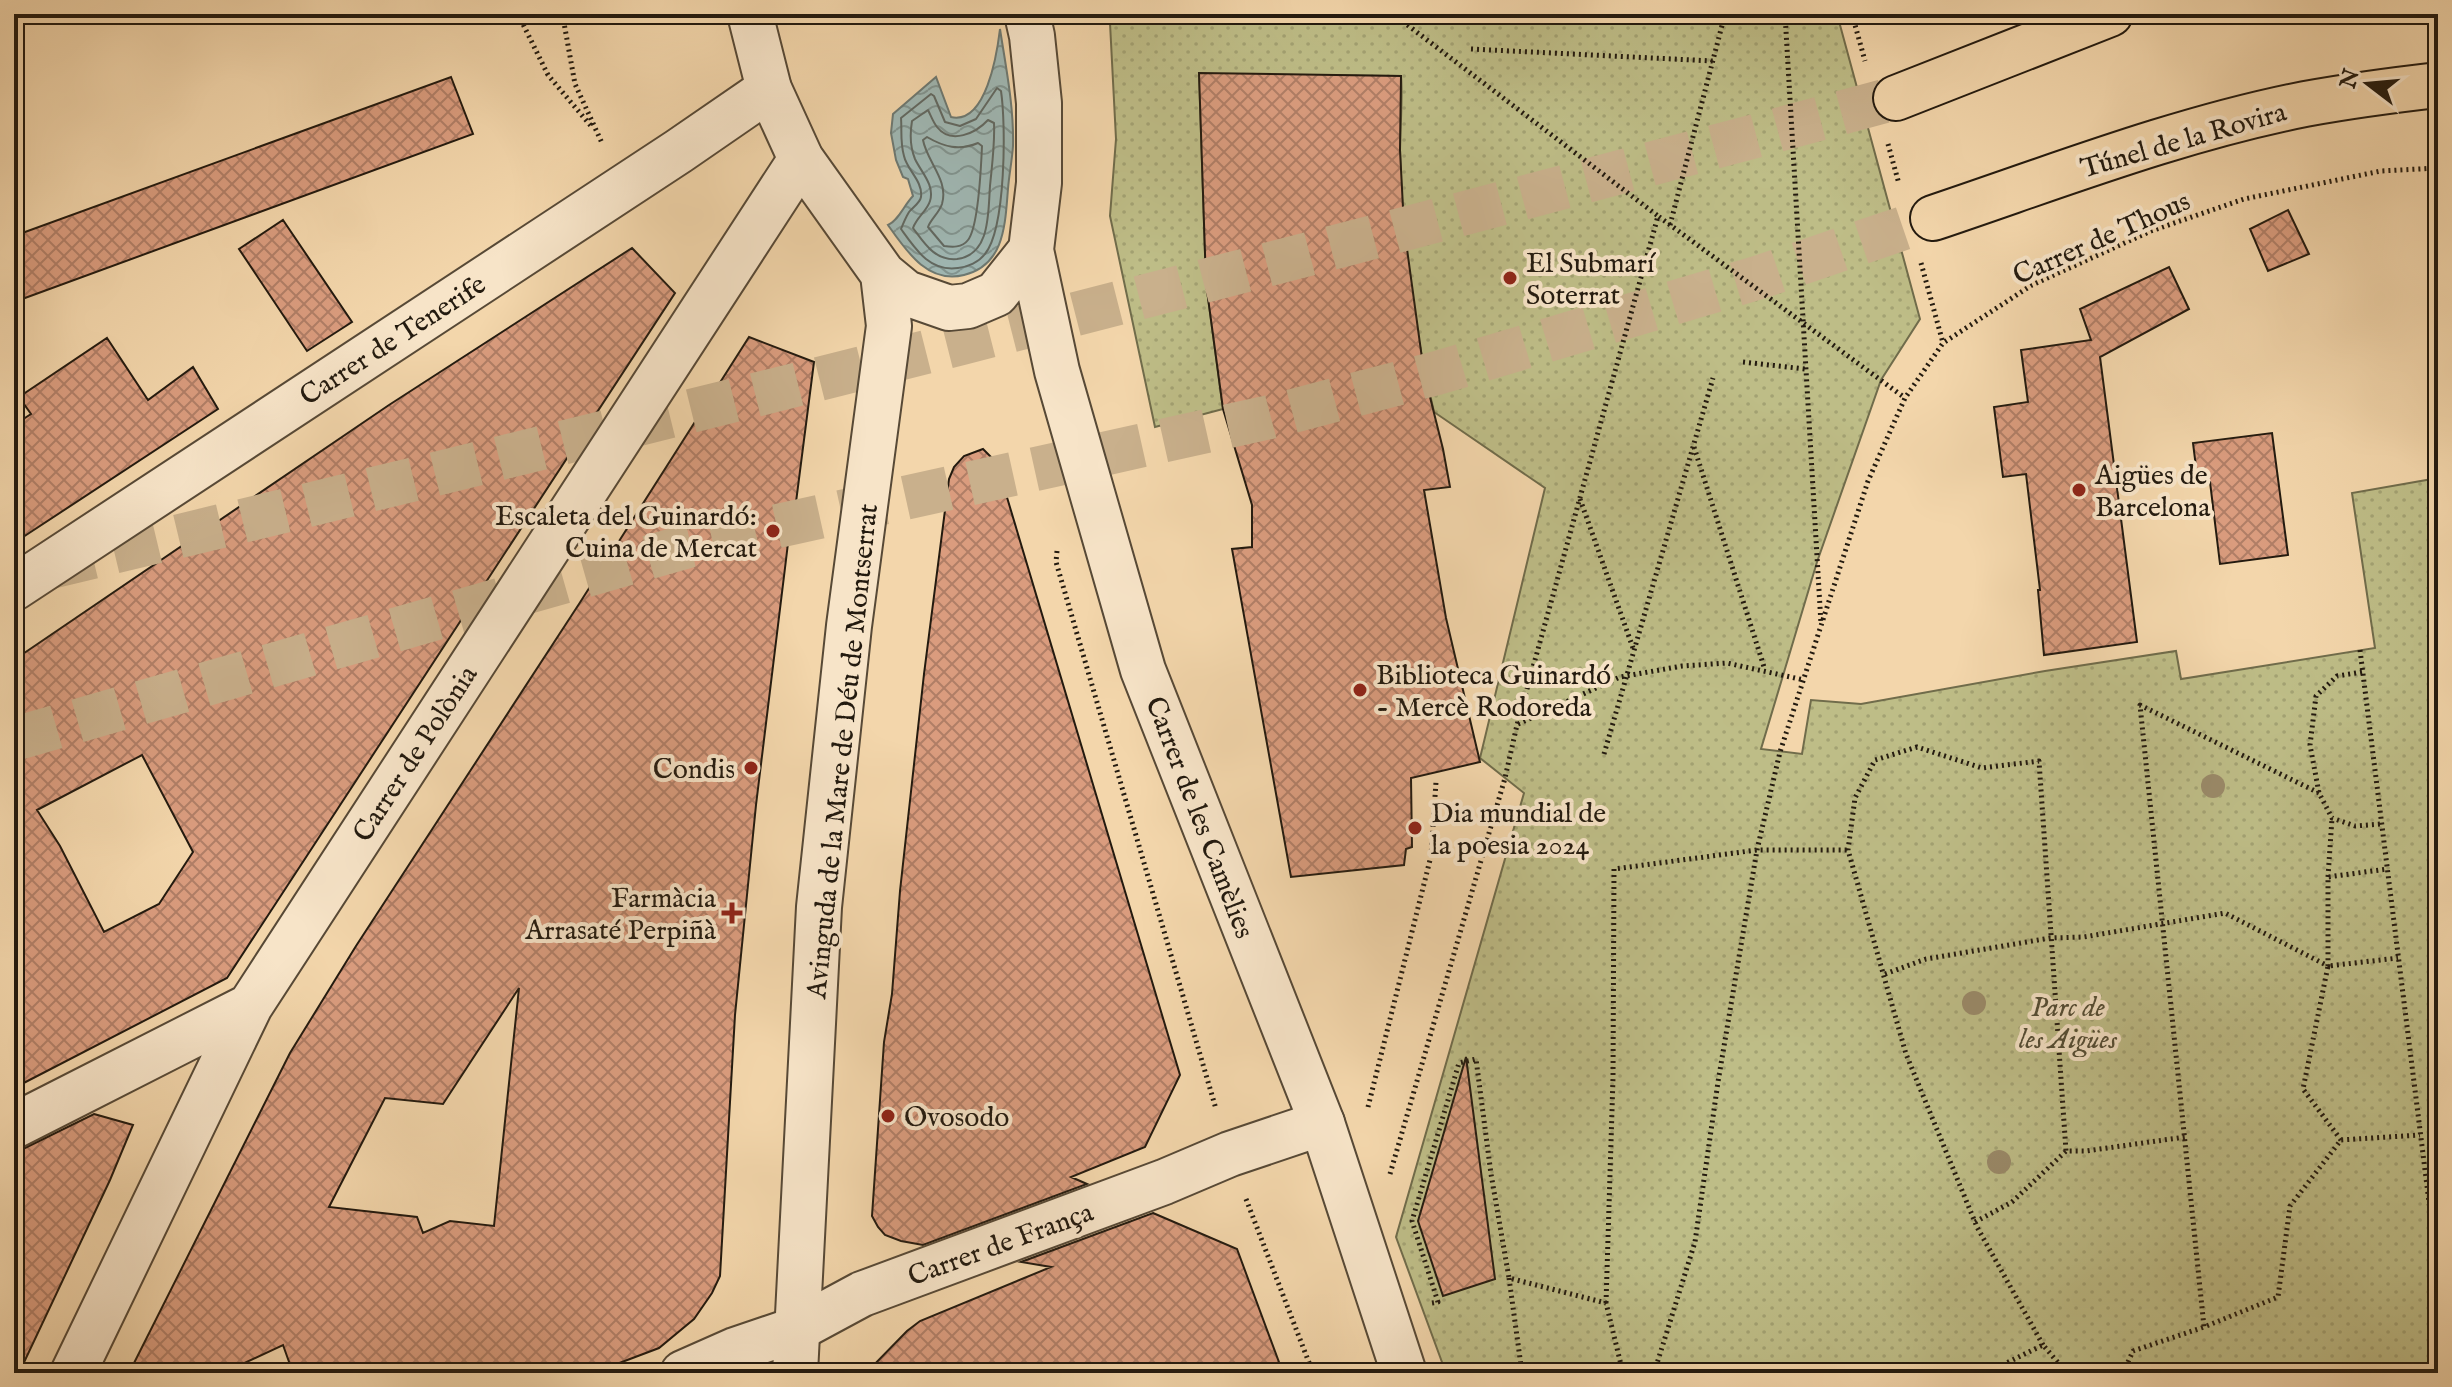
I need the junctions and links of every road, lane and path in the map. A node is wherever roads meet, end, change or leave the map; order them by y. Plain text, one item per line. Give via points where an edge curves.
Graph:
1 (518, 14) edge
2 (565, 14) edge
3 (750, 14) edge
4 (1027, 14) edge
5 (1393, 14) edge
6 (1725, 14) edge
7 (1785, 14) edge
8 (2110, 14) edge
9 (1471, 49) dead end
10 (1713, 61) junction
11 (2438, 85) edge
12 (769, 89) junction
13 (1896, 98) tunnel mouth
14 (597, 133) junction
15 (607, 155) dead end
16 (801, 159) junction
17 (2438, 168) edge
18 (1658, 216) junction
19 (1670, 225) junction
20 (1925, 234) joint
21 (1031, 250) junction
22 (883, 274) junction
23 (1803, 323) junction
24 (1943, 343) junction
25 (1743, 362) dead end
26 (1805, 369) junction
27 (1713, 378) dead end
28 (1905, 398) junction
29 (1694, 446) junction
30 (1580, 497) junction
31 (1057, 548) dead end
32 (14, 588) edge
33 (1821, 628) junction
34 (1634, 649) junction
35 (2360, 650) dead end
36 (1765, 671) junction
37 (2362, 672) junction
38 (1626, 676) junction
39 (1804, 680) junction
40 (1517, 725) junction
41 (1604, 754) dead end
42 (1436, 782) dead end
43 (2319, 793) junction
44 (2332, 818) junction
45 (2381, 824) junction
46 (1757, 850) junction
47 (1848, 850) junction
48 (2387, 869) junction
49 (2328, 877) junction
50 (2163, 923) junction
51 (2050, 938) junction
52 (2398, 958) junction
53 (2328, 966) junction
54 (1885, 974) junction
55 (250, 1006) junction
56 (1367, 1114) dead end
57 (1322, 1123) junction
58 (14, 1126) edge
59 (2420, 1135) junction
60 (2185, 1137) junction
61 (2341, 1140) junction
62 (2066, 1151) junction
63 (1230, 1154) junction
64 (1390, 1174) dead end
65 (1975, 1222) junction
66 (2438, 1274) edge
67 (1509, 1278) junction
68 (1606, 1303) junction
69 (1422, 1306) dead end
70 (2204, 1327) junction
71 (797, 1329) junction
72 (2043, 1345) junction
73 (73, 1373) edge
74 (683, 1373) edge
75 (795, 1373) edge
76 (1313, 1373) edge
77 (1404, 1373) edge
78 (1522, 1373) edge
79 (1623, 1373) edge
80 (1654, 1373) edge
81 (1986, 1373) edge
82 (2067, 1373) edge
83 (2123, 1373) edge

1 - 14 path via 548,75
2 - 14 path via 575,84
3 - 12 street
4 - 21 street via 1039,103 1039,183
5 - 18 path, bridge
6 - 10 path
7 - 23 path
8 - 13 main road
9 - 10 path
10 - 19 path
11 - 20 main road, Túnel de la Rovira via 2305,104 2165,140
12 - 16 street
12 - 32 street, Carrer de Tenerife
14 - 15 path
16 - 22 street
16 - 55 street, Carrer de Polònia
17 - 24 path, Carrer de Thous via 2381,171 2244,199 2151,231 2032,285
18 - 19 path
18 - 30 path
19 - 23 path
20 - 24 path
21 - 22 street via 1002,290 968,306 930,303 906,293
21 - 57 street, Carrer de les Camèlies via 1057,371 1143,670
22 - 71 street, Avinguda de la Mare de Déu de Montserrat via 889,326 819,907
23 - 26 path
23 - 28 path
24 - 28 path, Carrer de Thous
25 - 26 path
26 - 33 path
27 - 29 path
28 - 33 path, Carrer de Thous via 1868,481
29 - 34 path
29 - 36 path
30 - 34 path
30 - 40 path
31 - 63 path, Carrer de les Camèlies via 1056,562
33 - 39 path, Carrer de Thous
34 - 38 path
35 - 37 path
36 - 38 path via 1727,663
36 - 39 path
37 - 43 path via 2337,676 2316,696 2310,745
37 - 45 path
38 - 40 path
38 - 41 path
39 - 46 path, Carrer de Thous
40 - 64 path
42 - 56 path via 1431,856
43 - 44 path
43 - 50 path via 2140,705
44 - 45 path via 2355,826
44 - 49 path
45 - 48 path
46 - 47 path
46 - 68 path via 1614,869
46 - 80 path, Carrer de Thous via 1695,1242
47 - 51 path via 1855,798 1875,760 1917,747 1982,768 2039,761
47 - 54 path
48 - 49 path
48 - 52 path
49 - 53 path
50 - 51 path
50 - 53 path via 2225,913
50 - 60 path
51 - 54 path via 1926,959
51 - 62 path
52 - 53 path
52 - 59 path
53 - 61 path via 2303,1089
54 - 65 path via 1906,1054
55 - 58 street
55 - 73 street, Carrer de Polònia
57 - 63 street, Carrer de França
57 - 77 street, Carrer de les Camèlies
59 - 61 path
59 - 66 path
60 - 62 path
60 - 70 path
61 - 70 path via 2290,1206 2278,1297
62 - 65 path via 2012,1202
63 - 71 street, Carrer de França via 862,1294
63 - 76 path, Carrer de les Camèlies
65 - 72 path
67 - 68 path
67 - 69 path via 1476,1059 1459,1063 1412,1221 1438,1302
67 - 78 path
68 - 79 path
70 - 83 path via 2133,1351
71 - 74 street, Carrer de França
71 - 75 street, Avinguda de la Mare de Déu de Montserrat
72 - 81 path
72 - 82 path

